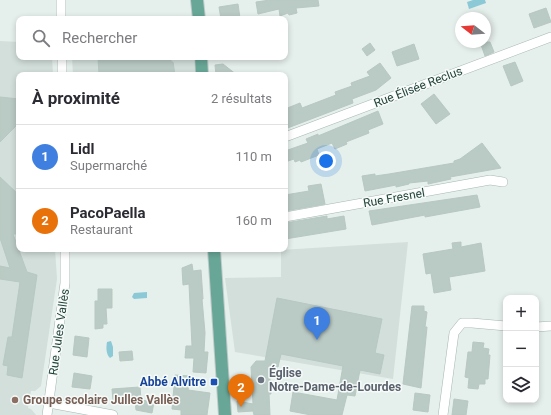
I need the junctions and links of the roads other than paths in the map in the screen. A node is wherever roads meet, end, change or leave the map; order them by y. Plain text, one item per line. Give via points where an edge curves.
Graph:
1 (61, 0) edge
2 (199, 0) edge
3 (61, 16) edge
4 (199, 16) edge
5 (551, 37) edge
6 (62, 60) edge
7 (201, 60) edge
8 (62, 72) edge
9 (202, 72) edge
10 (288, 136) edge
11 (503, 182) dead end
12 (288, 216) edge
13 (65, 252) edge
14 (214, 252) edge
15 (503, 326) edge
16 (551, 326) edge
17 (539, 327) edge
18 (49, 403) junction
19 (47, 415) edge
20 (113, 415) edge
21 (225, 415) edge
22 (443, 415) edge

1 - 3 street
2 - 4 main road
5 - 10 street, Rue Élisée Reclus
6 - 8 street
7 - 9 main road
11 - 12 street, Rue Fresnel via 490,180
13 - 18 street, Rue Jules Vallès via 66,283
14 - 21 main road
15 - 22 street via 462,323 454,333
16 - 17 street
18 - 19 street, Rue Jules Vallès
18 - 20 street

